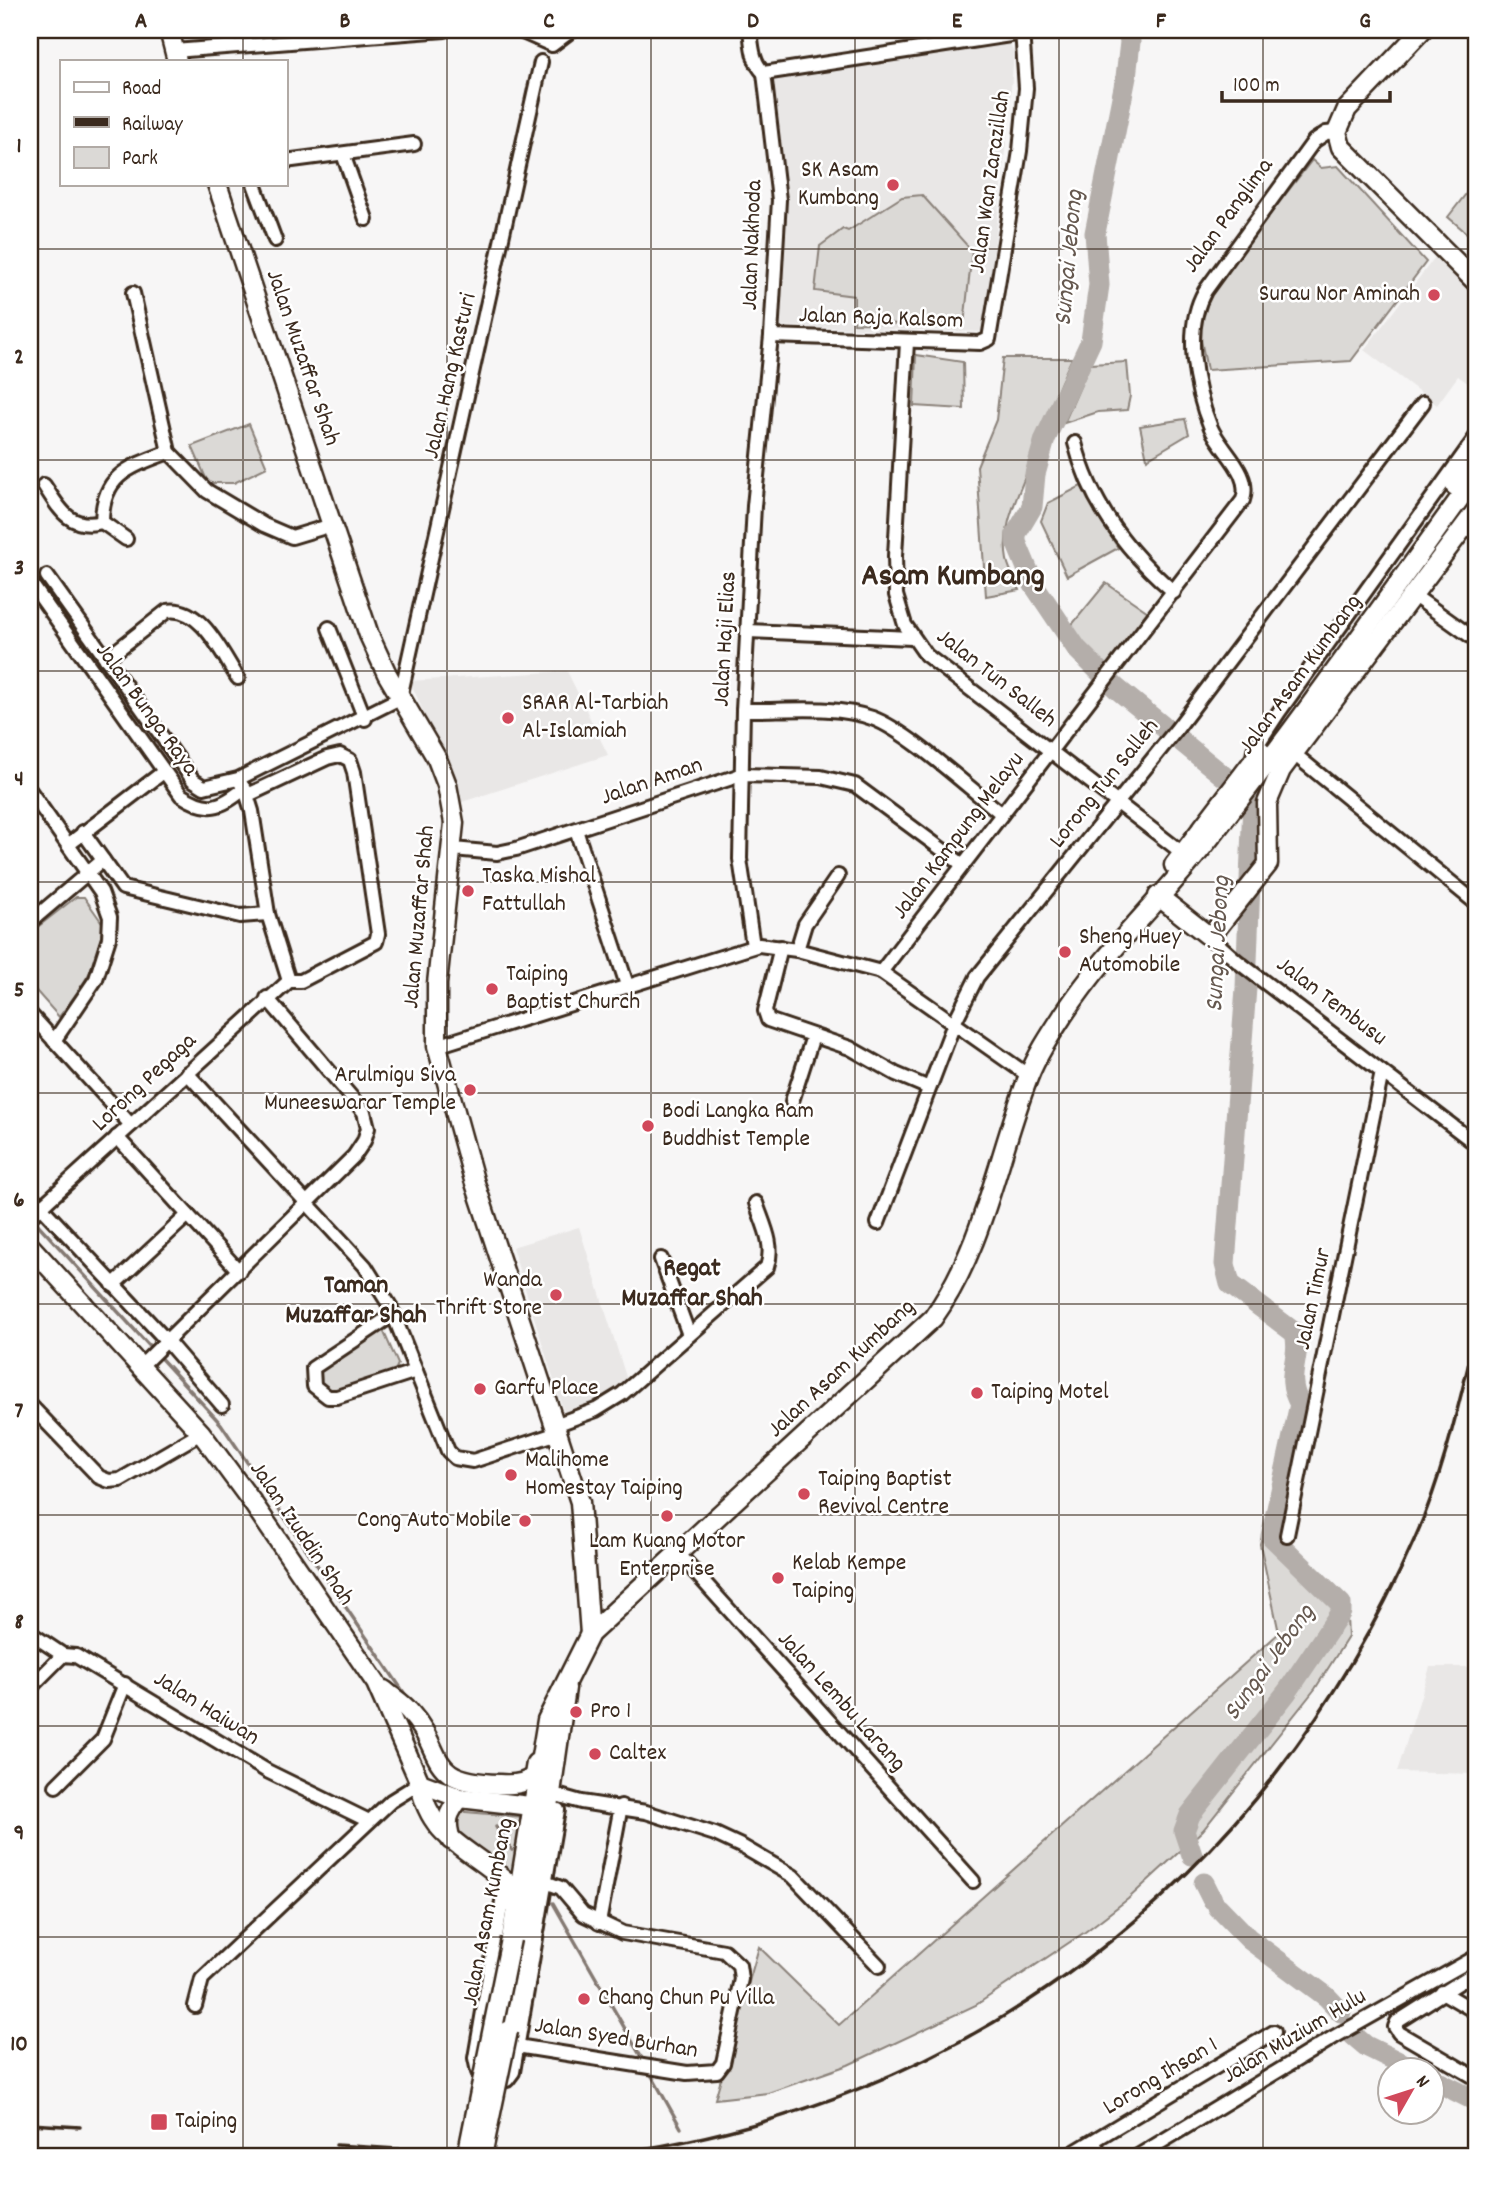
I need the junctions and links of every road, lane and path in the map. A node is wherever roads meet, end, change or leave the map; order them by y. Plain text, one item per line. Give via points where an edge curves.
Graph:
1 (169, 30) edge
2 (445, 30) edge
3 (518, 30) edge
4 (572, 30) edge
5 (750, 30) edge
6 (1422, 30) edge
7 (1022, 31) edge
8 (535, 38) junction
9 (557, 45) junction
10 (176, 56) edge
11 (541, 62) junction
12 (764, 73) junction
13 (1337, 132) junction
14 (415, 144) dead end
15 (343, 154) junction
16 (287, 161) edge
17 (218, 186) edge
18 (255, 186) edge
19 (366, 219) dead end
20 (275, 240) dead end
21 (1476, 282) edge
22 (133, 293) dead end
23 (771, 335) junction
24 (989, 339) joint
25 (907, 342) junction
26 (1194, 348) joint
27 (1423, 403) dead end
28 (1476, 438) edge
29 (1075, 443) dead end
30 (169, 452) junction
31 (1476, 456) edge
32 (1476, 476) edge
33 (44, 485) dead end
34 (1476, 511) edge
35 (102, 523) junction
36 (332, 526) junction
37 (126, 538) dead end
38 (47, 576) dead end
39 (30, 582) edge
40 (1174, 592) junction
41 (1412, 595) junction
42 (329, 628) dead end
43 (748, 631) junction
44 (912, 638) junction
45 (1476, 640) edge
46 (106, 659) junction
47 (238, 678) dead end
48 (400, 698) junction
49 (743, 710) junction
50 (365, 719) junction
51 (1287, 727) junction
52 (1052, 749) junction
53 (1293, 753) junction
54 (162, 773) junction
55 (1249, 773) junction
56 (741, 775) junction
57 (243, 788) junction
58 (30, 791) edge
59 (1117, 802) junction
60 (1002, 814) junction
61 (576, 830) junction
62 (83, 832) junction
63 (68, 845) junction
64 (453, 849) junction
65 (1187, 857) junction
66 (103, 860) junction
67 (963, 865) junction
68 (86, 873) junction
69 (838, 876) dead end
70 (1158, 896) junction
71 (1476, 903) edge
72 (268, 914) junction
73 (30, 922) edge
74 (1210, 937) junction
75 (752, 946) junction
76 (781, 947) junction
77 (797, 950) junction
78 (881, 972) junction
79 (289, 981) junction
80 (627, 985) junction
81 (267, 998) junction
82 (30, 1014) edge
83 (955, 1021) junction
84 (813, 1036) junction
85 (54, 1041) junction
86 (437, 1046) junction
87 (1382, 1072) junction
88 (187, 1073) junction
89 (1029, 1076) junction
90 (929, 1088) junction
91 (792, 1101) dead end
92 (131, 1125) junction
93 (117, 1137) junction
94 (1476, 1144) edge
95 (30, 1195) edge
96 (756, 1203) dead end
97 (307, 1205) junction
98 (35, 1212) edge
99 (188, 1214) junction
100 (878, 1223) dead end
101 (30, 1246) edge
102 (661, 1259) dead end
103 (239, 1270) junction
104 (113, 1284) junction
105 (394, 1314) junction
106 (689, 1335) junction
107 (154, 1353) junction
108 (416, 1371) junction
109 (30, 1405) edge
110 (222, 1405) dead end
111 (557, 1429) junction
112 (201, 1433) junction
113 (1287, 1535) dead end
114 (677, 1552) junction
115 (30, 1633) edge
116 (590, 1634) junction
117 (63, 1655) junction
118 (566, 1681) junction
119 (376, 1683) junction
120 (125, 1684) junction
121 (30, 1688) edge
122 (544, 1747) junction
123 (420, 1783) junction
124 (56, 1786) dead end
125 (460, 1798) junction
126 (545, 1802) junction
127 (581, 1802) junction
128 (621, 1806) junction
129 (369, 1821) junction
130 (452, 1840) junction
131 (537, 1871) junction
132 (505, 1880) junction
133 (973, 1881) dead end
134 (527, 1898) junction
135 (515, 1916) junction
136 (598, 1923) junction
137 (1476, 1957) edge
138 (879, 1966) dead end
139 (1476, 1972) edge
140 (1442, 1992) junction
141 (195, 2006) dead end
142 (1476, 2012) edge
143 (1275, 2032) dead end
144 (513, 2038) junction
145 (1476, 2078) edge
146 (1093, 2142) junction
147 (467, 2156) edge
148 (482, 2156) edge
149 (1068, 2156) edge
150 (1102, 2156) edge
151 (1138, 2156) edge

1 - 10 main road
2 - 10 street
3 - 8 street
4 - 9 street
5 - 12 street, Jalan Nakhoda via 753,54
6 - 13 main road via 1354,100
7 - 12 street
7 - 24 street, Jalan Wan Zarazillah via 1026,80 1020,150
8 - 9 street
8 - 11 street
9 - 11 street
11 - 48 street, Jalan Hang Kasturi
12 - 23 street, Jalan Nakhoda via 779,192
13 - 21 main road via 1340,147 1351,160
13 - 26 street, Jalan Panglima via 1314,141 1205,291 1193,314
14 - 15 street
15 - 16 street
15 - 19 street
17 - 36 main road, Jalan Muzaffar Shah
18 - 20 street
22 - 30 street
23 - 25 street, Jalan Raja Kalsom
23 - 43 street, Jalan Haji Elias via 754,506
24 - 25 street, Jalan Raja Kalsom via 980,343
25 - 44 street, Jalan Tun Salleh via 895,556 896,595
26 - 40 street, Jalan Kampung Melayu via 1202,402 1212,429 1244,481 1244,495
27 - 59 street, Lorong Tun Salleh
28 - 55 street, Jalan Asam Kumbang via 1273,721 1254,750
29 - 40 street via 1087,480 1109,522 1139,560
30 - 35 street via 122,473 109,484
30 - 36 street via 206,491 264,525 292,537
31 - 51 main road, Jalan Asam Kumbang
32 - 51 main road, Jalan Asam Kumbang
33 - 35 street via 75,523
34 - 41 main road, Jalan Asam Kumbang
35 - 37 street
36 - 48 main road, Jalan Muzaffar Shah via 369,635
38 - 46 street, Jalan Bunga Raya
39 - 54 street, Jalan Bunga Raya
40 - 52 street, Jalan Kampung Melayu
41 - 45 street
41 - 53 main road, Jalan Asam Kumbang
42 - 50 street
43 - 44 street
43 - 49 street, Jalan Haji Elias
44 - 52 street, Jalan Tun Salleh via 945,670
46 - 47 street via 167,611 176,609 189,612 203,627
46 - 57 street, Jalan Bunga Raya via 193,780 204,787
48 - 50 street, Jalan Bunga Raya
48 - 64 main road, Jalan Muzaffar Shah via 437,759 447,785
49 - 56 street, Jalan Haji Elias
49 - 60 street via 844,712 874,718
50 - 57 street, Jalan Bunga Raya
51 - 55 main road, Jalan Asam Kumbang
52 - 59 street, Jalan Tun Salleh
52 - 60 street, Jalan Kampung Melayu
53 - 71 street
53 - 74 main road, Jalan Asam Kumbang via 1268,795 1270,855 1264,872
54 - 57 street, Jalan Bunga Raya via 181,795 201,805 226,803
54 - 62 street
55 - 65 main road, Jalan Asam Kumbang
56 - 61 street, Jalan Aman
56 - 67 street via 849,782
56 - 75 street, Jalan Haji Elias via 740,859
57 - 72 street
57 - 79 street, Lorong Pegaga via 340,755 355,772 379,934 376,942 301,981
58 - 63 street
59 - 65 street, Jalan Tun Salleh
59 - 83 street, Lorong Tun Salleh via 993,953
60 - 67 street, Jalan Kampung Melayu
61 - 64 street, Jalan Aman via 497,853
61 - 80 street, Jalan Aman
62 - 63 street
62 - 66 street
63 - 68 street
64 - 86 main road, Jalan Muzaffar Shah via 437,984
65 - 70 main road, Jalan Asam Kumbang via 1172,885
66 - 68 street
66 - 72 street via 116,882 132,892 240,916
67 - 78 street, Jalan Kampung Melayu
68 - 73 street
68 - 85 street via 107,904 109,938 96,979
69 - 77 street via 805,924
70 - 74 main road, Jalan Tembusu
70 - 89 main road, Jalan Asam Kumbang via 1066,1011
72 - 79 street
74 - 87 street, Jalan Tembusu
75 - 76 street
75 - 80 street
76 - 77 street
76 - 84 street via 765,1011 768,1020
77 - 78 street
78 - 83 street
79 - 81 street, Lorong Pegaga
80 - 86 street
81 - 88 street, Lorong Pegaga
81 - 97 street via 368,1121 364,1141 354,1156
82 - 85 street
83 - 89 street
83 - 90 street, Lorong Tun Salleh
84 - 90 street via 850,1048
84 - 91 street
85 - 92 street
86 - 111 main road, Jalan Muzaffar Shah via 474,1180
87 - 94 street, Jalan Tembusu
87 - 113 street, Jalan Timur
88 - 92 street, Lorong Pegaga
88 - 97 street
89 - 114 main road, Jalan Asam Kumbang via 984,1216 955,1285 933,1318 866,1384
90 - 100 street, Lorong Tun Salleh
92 - 93 street, Lorong Pegaga
93 - 98 street, Lorong Pegaga
93 - 99 street
95 - 98 street
96 - 106 street via 770,1243 767,1268
97 - 103 street
97 - 105 street via 365,1266
98 - 104 street
99 - 103 street
99 - 104 street
101 - 107 main road, Jalan Izuddin Shah
102 - 106 street
103 - 107 street
104 - 107 street
105 - 108 street
105 - 108 street via 313,1368 314,1385 328,1397 337,1397
106 - 111 street via 621,1394
107 - 110 street
107 - 112 main road, Jalan Izuddin Shah
108 - 111 street via 436,1426 455,1458 473,1461
109 - 112 street via 99,1477 109,1481 120,1480
111 - 116 main road, Jalan Muzaffar Shah via 584,1525
112 - 119 main road, Jalan Izuddin Shah
114 - 116 main road, Jalan Asam Kumbang
114 - 133 street, Jalan Lembu Larang
115 - 117 street, Jalan Haiwan
116 - 118 main road, Jalan Asam Kumbang
117 - 120 street, Jalan Haiwan via 76,1656
117 - 121 street
118 - 122 main road, Jalan Asam Kumbang via 547,1720
118 - 126 main road, Jalan Asam Kumbang via 564,1717
119 - 122 main road via 411,1712 442,1766 465,1781 509,1784 530,1780
119 - 123 main road, Jalan Izuddin Shah
120 - 124 street via 103,1739
120 - 129 street, Jalan Haiwan via 267,1771
122 - 126 main road, Jalan Asam Kumbang
123 - 125 main road
123 - 129 street
123 - 130 main road, Jalan Izuddin Shah via 427,1811
125 - 126 main road
125 - 130 main road via 447,1813
126 - 127 street
126 - 127 street
126 - 131 main road, Jalan Asam Kumbang
126 - 131 street
127 - 128 street
128 - 136 street
128 - 138 street via 715,1834 793,1875
129 - 141 street via 202,1979
130 - 132 main road, Jalan Izuddin Shah
131 - 134 main road, Jalan Asam Kumbang
131 - 136 street, Jalan Syed Burhan
131 - 144 street
132 - 135 main road
132 - 144 street via 475,2058 478,2072 492,2082 507,2080 513,2072
134 - 135 main road, Jalan Asam Kumbang
134 - 144 main road, Jalan Asam Kumbang
135 - 147 main road, Jalan Asam Kumbang, bridge
136 - 144 street, Jalan Syed Burhan via 623,1933 724,1951 739,1965 741,1979 723,2063 706,2074 668,2070
137 - 151 street, Jalan Muzium Hulu via 1334,2036
139 - 140 street
140 - 142 street
140 - 145 street via 1395,2027
143 - 146 street, Lorong Ihsan 1
144 - 148 main road, Jalan Asam Kumbang, bridge
146 - 149 street, Lorong Ihsan 1
146 - 150 street

